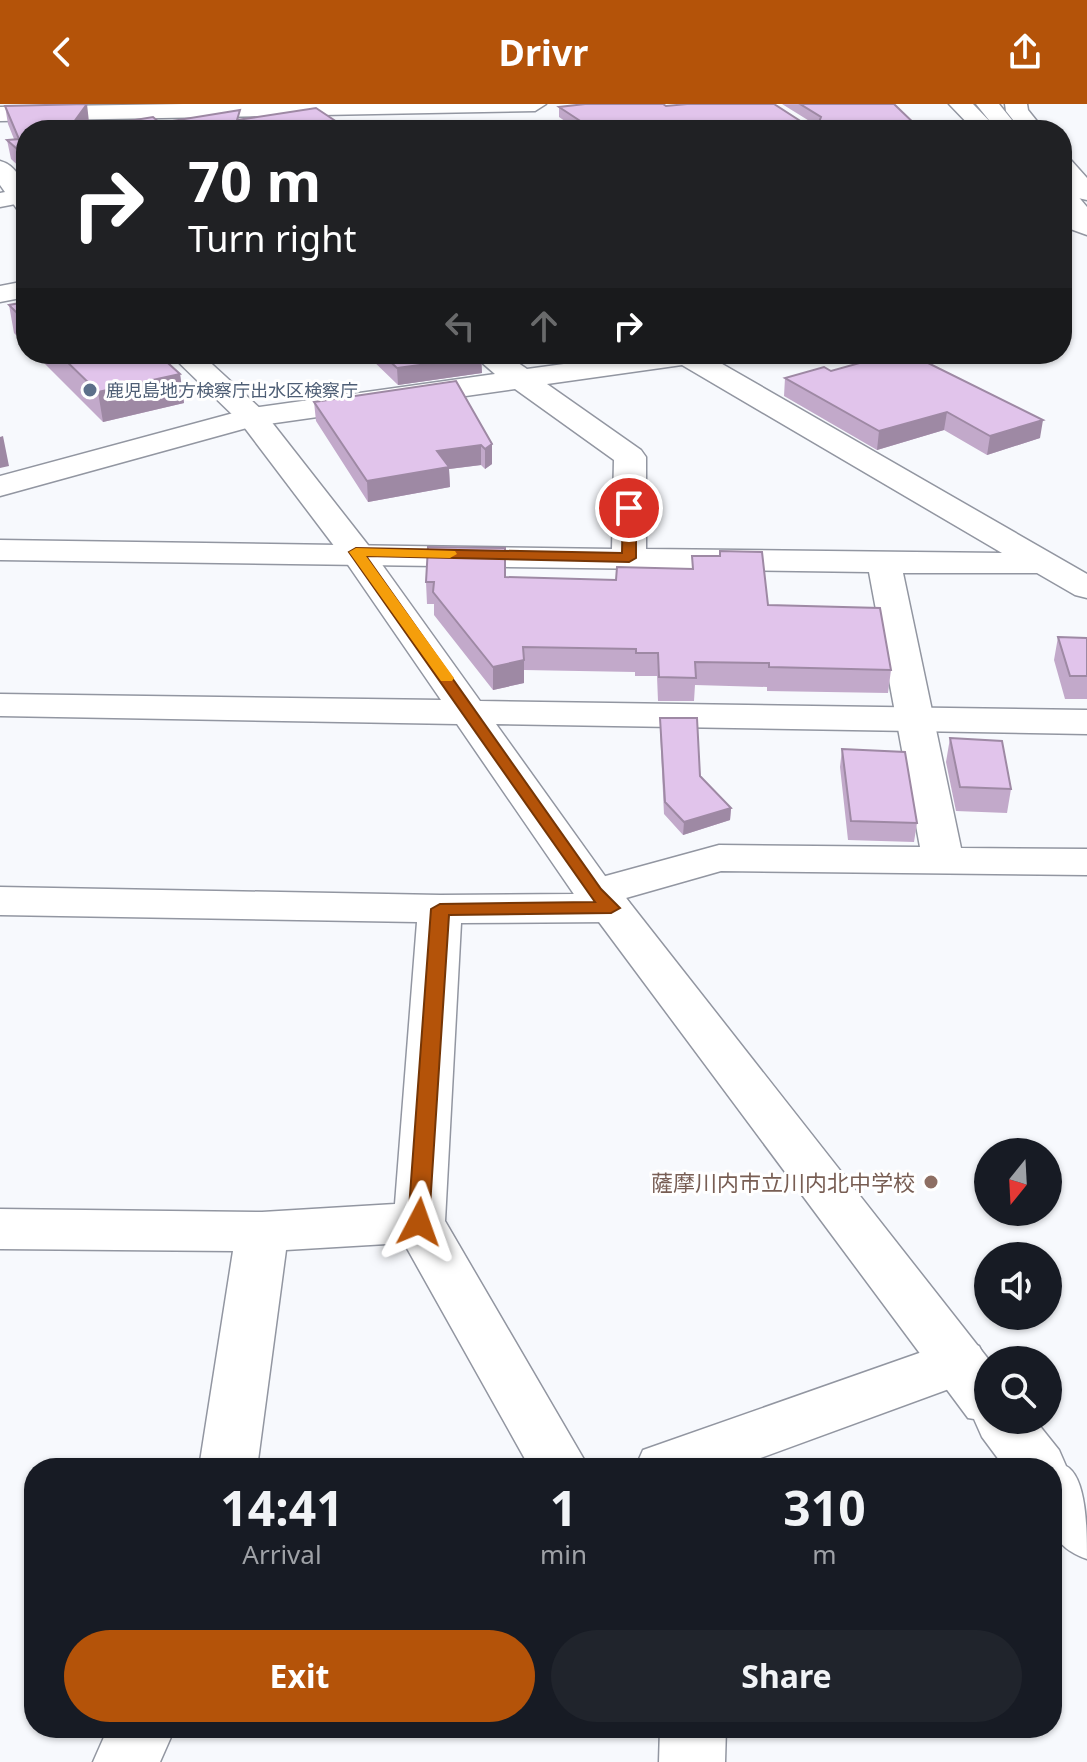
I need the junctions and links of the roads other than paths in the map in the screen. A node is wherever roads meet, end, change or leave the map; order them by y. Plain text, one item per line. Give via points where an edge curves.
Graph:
1 (535, 104) edge
2 (960, 104) edge
3 (987, 104) edge
4 (299, 109) junction
5 (0, 114) edge
6 (316, 120) edge
7 (977, 120) edge
8 (1001, 120) edge
9 (0, 168) edge
10 (1072, 176) edge
11 (1087, 193) edge
12 (16, 196) edge
13 (1072, 207) edge
14 (1087, 227) edge
15 (195, 364) edge
16 (500, 364) edge
17 (633, 364) edge
18 (705, 364) edge
19 (524, 381) junction
20 (252, 417) junction
21 (0, 486) edge
22 (0, 550) edge
23 (356, 552) junction
24 (629, 558) junction
25 (884, 563) junction
26 (1044, 563) junction
27 (1087, 588) edge
28 (0, 705) edge
29 (469, 710) junction
30 (913, 720) junction
31 (1087, 722) edge
32 (943, 859) junction
33 (1087, 862) edge
34 (603, 900) junction
35 (0, 901) edge
36 (440, 909) junction
37 (419, 1222) junction
38 (0, 1229) edge
39 (262, 1232) junction
40 (974, 1382) edge
41 (1012, 1434) edge
42 (229, 1458) edge
43 (554, 1458) edge
44 (700, 1458) edge
45 (1030, 1458) edge
46 (1062, 1499) edge
47 (1087, 1533) edge
48 (137, 1738) edge
49 (693, 1738) edge
50 (126, 1762) edge
51 (692, 1762) edge

1 - 4 street
2 - 7 street
3 - 8 street
4 - 5 street
4 - 6 street
9 - 12 street
10 - 11 street
13 - 14 street
15 - 20 street
16 - 19 street
17 - 19 street
18 - 26 street
19 - 20 street
19 - 24 street via 630,457
20 - 21 street
20 - 23 street
22 - 23 street
23 - 24 street
23 - 29 street
24 - 25 street
25 - 26 street
25 - 30 street
26 - 27 street
28 - 29 street
29 - 30 street
29 - 34 street
30 - 31 street
30 - 32 street
32 - 33 street
32 - 34 street via 719,858
34 - 36 street
34 - 40 street
35 - 36 street
36 - 37 street
37 - 39 street
37 - 43 street
38 - 39 street
39 - 42 street
40 - 44 street
41 - 45 street
46 - 47 street
48 - 50 street
49 - 51 street

